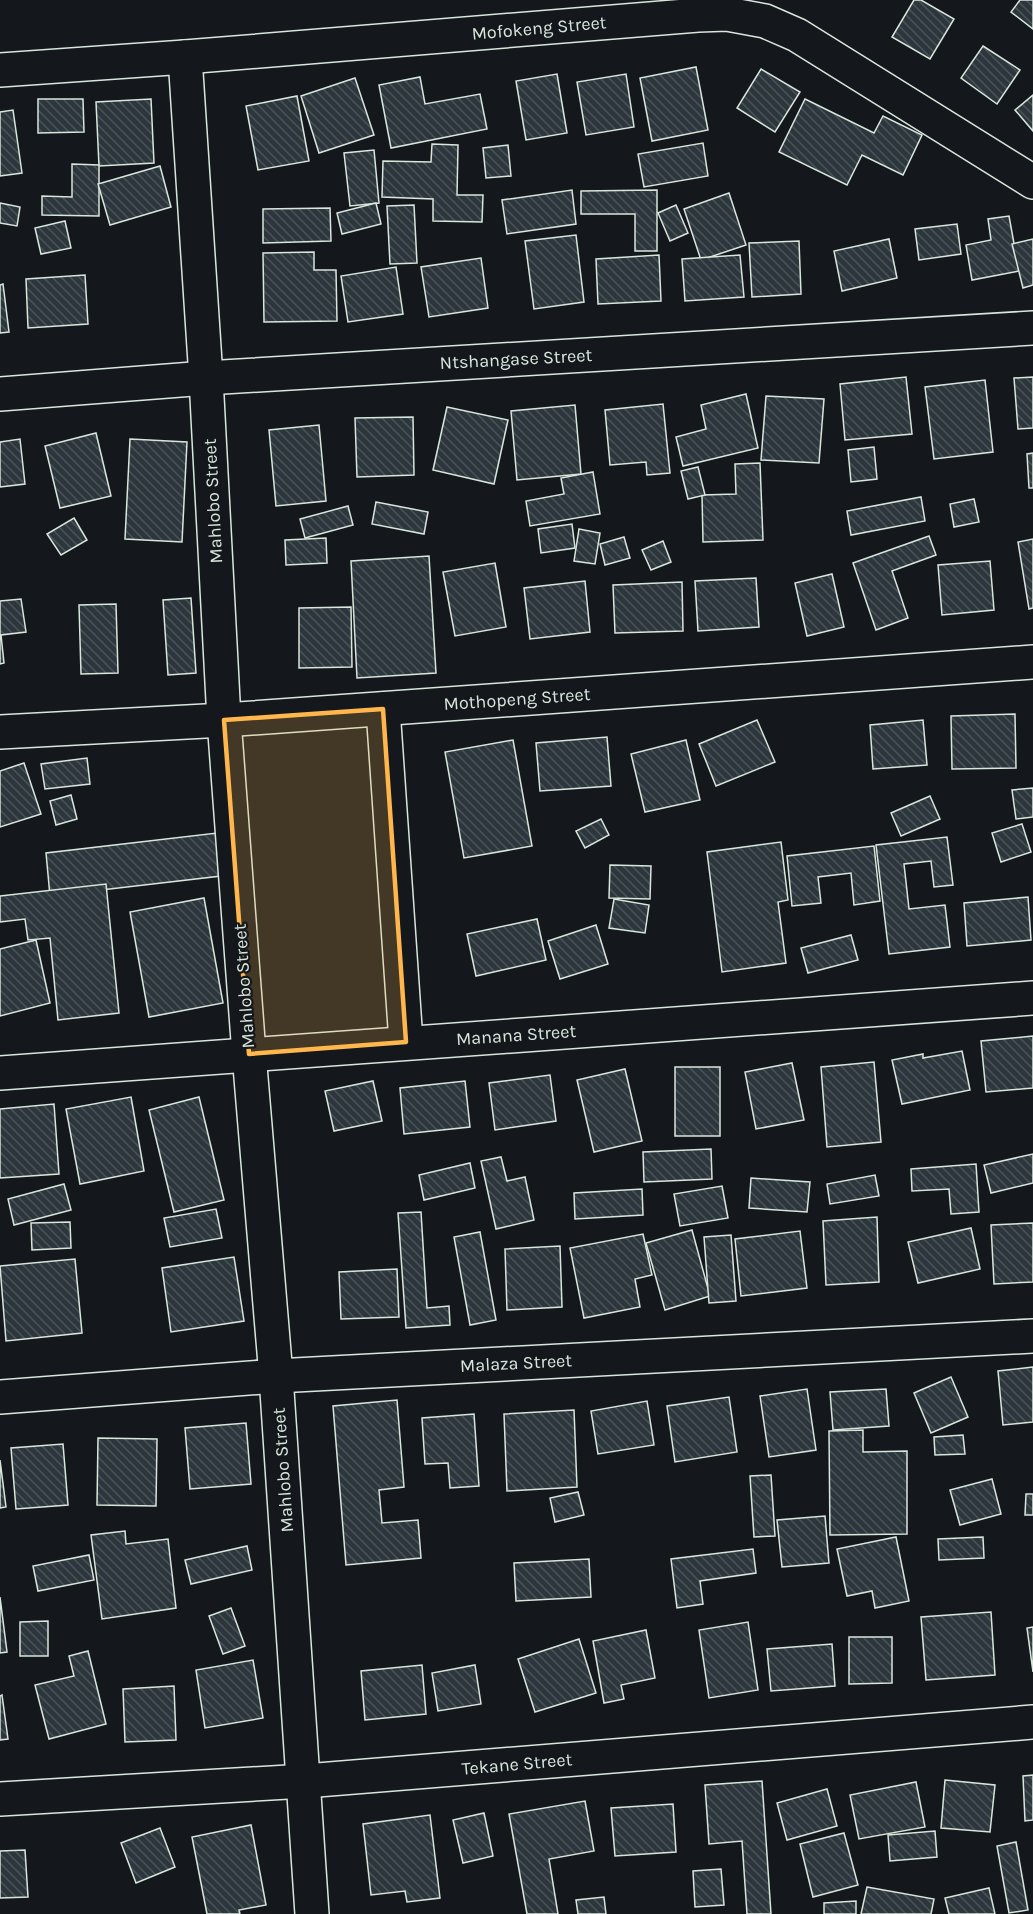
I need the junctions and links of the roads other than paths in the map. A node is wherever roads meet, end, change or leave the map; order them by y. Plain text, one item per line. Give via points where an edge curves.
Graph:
1 (697, 7) edge
2 (185, 57) junction
3 (0, 70) edge
4 (1033, 183) edge
5 (1033, 328) edge
6 (206, 378) junction
7 (0, 394) edge
8 (1033, 662) edge
9 (383, 709) junction
10 (224, 720) junction
11 (0, 732) edge
12 (1033, 998) edge
13 (406, 1042) junction
14 (249, 1054) junction
15 (0, 1073) edge
16 (1033, 1336) edge
17 (276, 1376) junction
18 (0, 1397) edge
19 (1033, 1722) edge
20 (304, 1781) junction
21 (0, 1799) edge
22 (312, 1914) edge

1 - 2 street, Mofokeng Street
1 - 4 street, Mofokeng Street via 765,21 797,35
2 - 3 street, Mofokeng Street
2 - 6 street, Mahlobo Street
5 - 6 street, Ntshangase Street
6 - 7 street, Ntshangase Street
6 - 10 street, Mahlobo Street
8 - 9 street, Mothopeng Street
9 - 10 street, Mothopeng Street
9 - 13 street
10 - 11 street, Mothopeng Street
10 - 14 street, Mahlobo Street
12 - 13 street, Manana Street
13 - 14 street, Manana Street
14 - 15 street, Manana Street
14 - 17 street, Mahlobo Street
16 - 17 street, Malaza Street
17 - 18 street, Malaza Street
17 - 20 street, Mahlobo Street
19 - 20 street, Tekane Street
20 - 21 street, Tekane Street
20 - 22 street, Mahlobo Street

